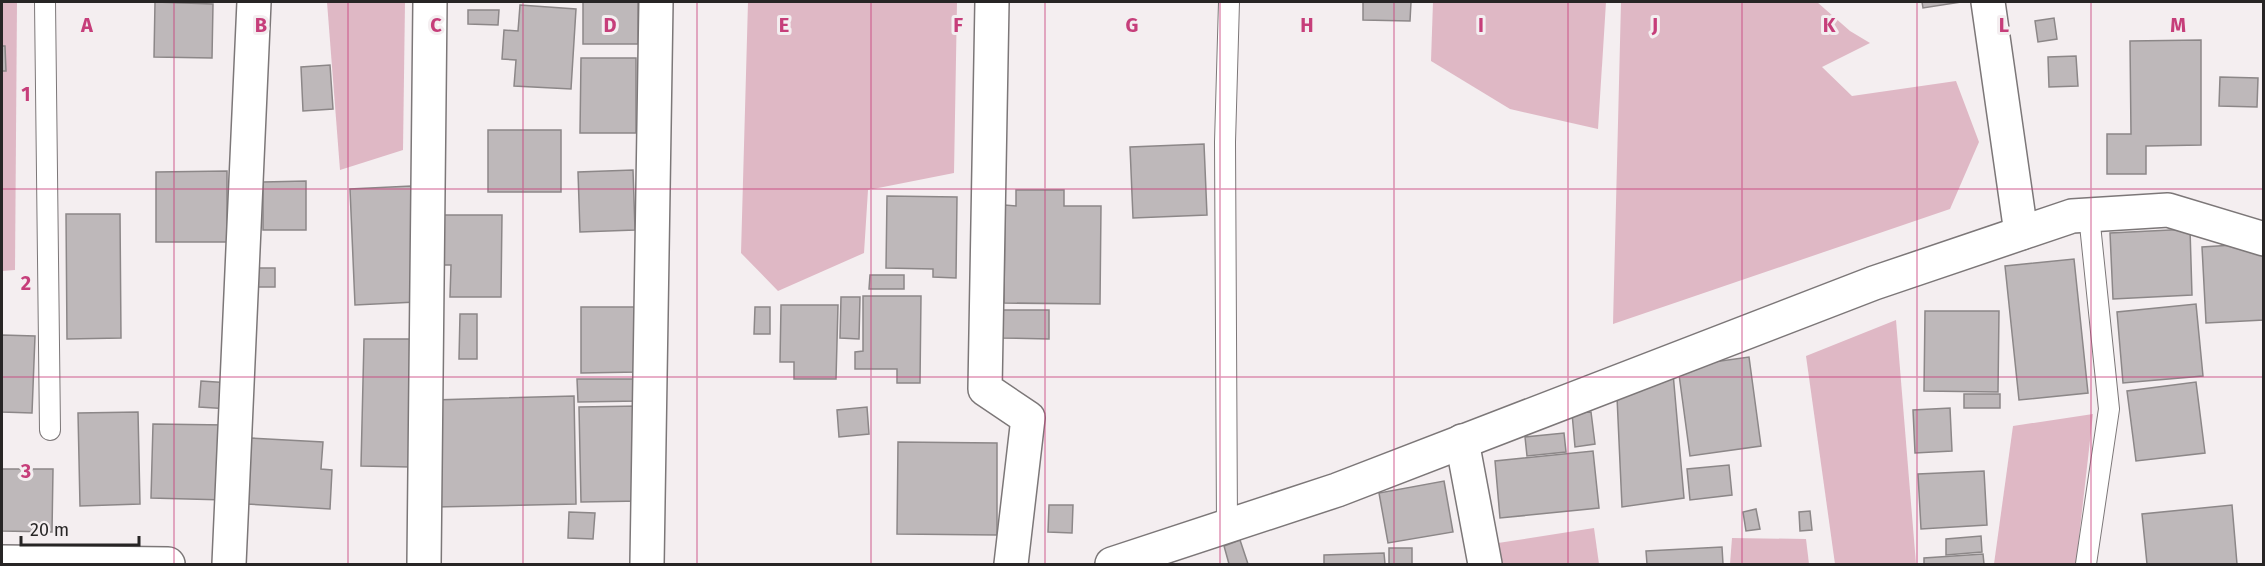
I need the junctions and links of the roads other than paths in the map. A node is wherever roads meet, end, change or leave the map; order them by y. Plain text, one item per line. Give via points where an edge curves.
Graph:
1 (45, 2) edge
2 (254, 2) edge
3 (430, 2) edge
4 (656, 2) edge
5 (992, 2) edge
6 (1229, 2) edge
7 (1988, 2) edge
8 (2089, 215) junction
9 (2021, 233) junction
10 (2264, 239) edge
11 (50, 430) dead end
12 (1462, 441) junction
13 (1227, 526) junction
14 (1153, 558) edge
15 (2, 562) edge
16 (46, 563) edge
17 (168, 564) edge
18 (229, 564) edge
19 (424, 564) edge
20 (647, 564) edge
21 (1011, 564) edge
22 (1112, 564) edge
23 (1485, 564) edge
24 (2086, 564) edge

1 - 11 lane
2 - 18 street
3 - 19 street
4 - 20 street
5 - 21 street via 985,389 1028,418
6 - 13 lane via 1225,142
7 - 9 street
8 - 9 street via 2072,216
8 - 10 street via 2168,210
8 - 24 lane via 2109,409
9 - 12 street via 1874,283
12 - 13 street via 1337,490
12 - 23 street
13 - 14 street
14 - 22 street
15 - 16 street
16 - 17 street

